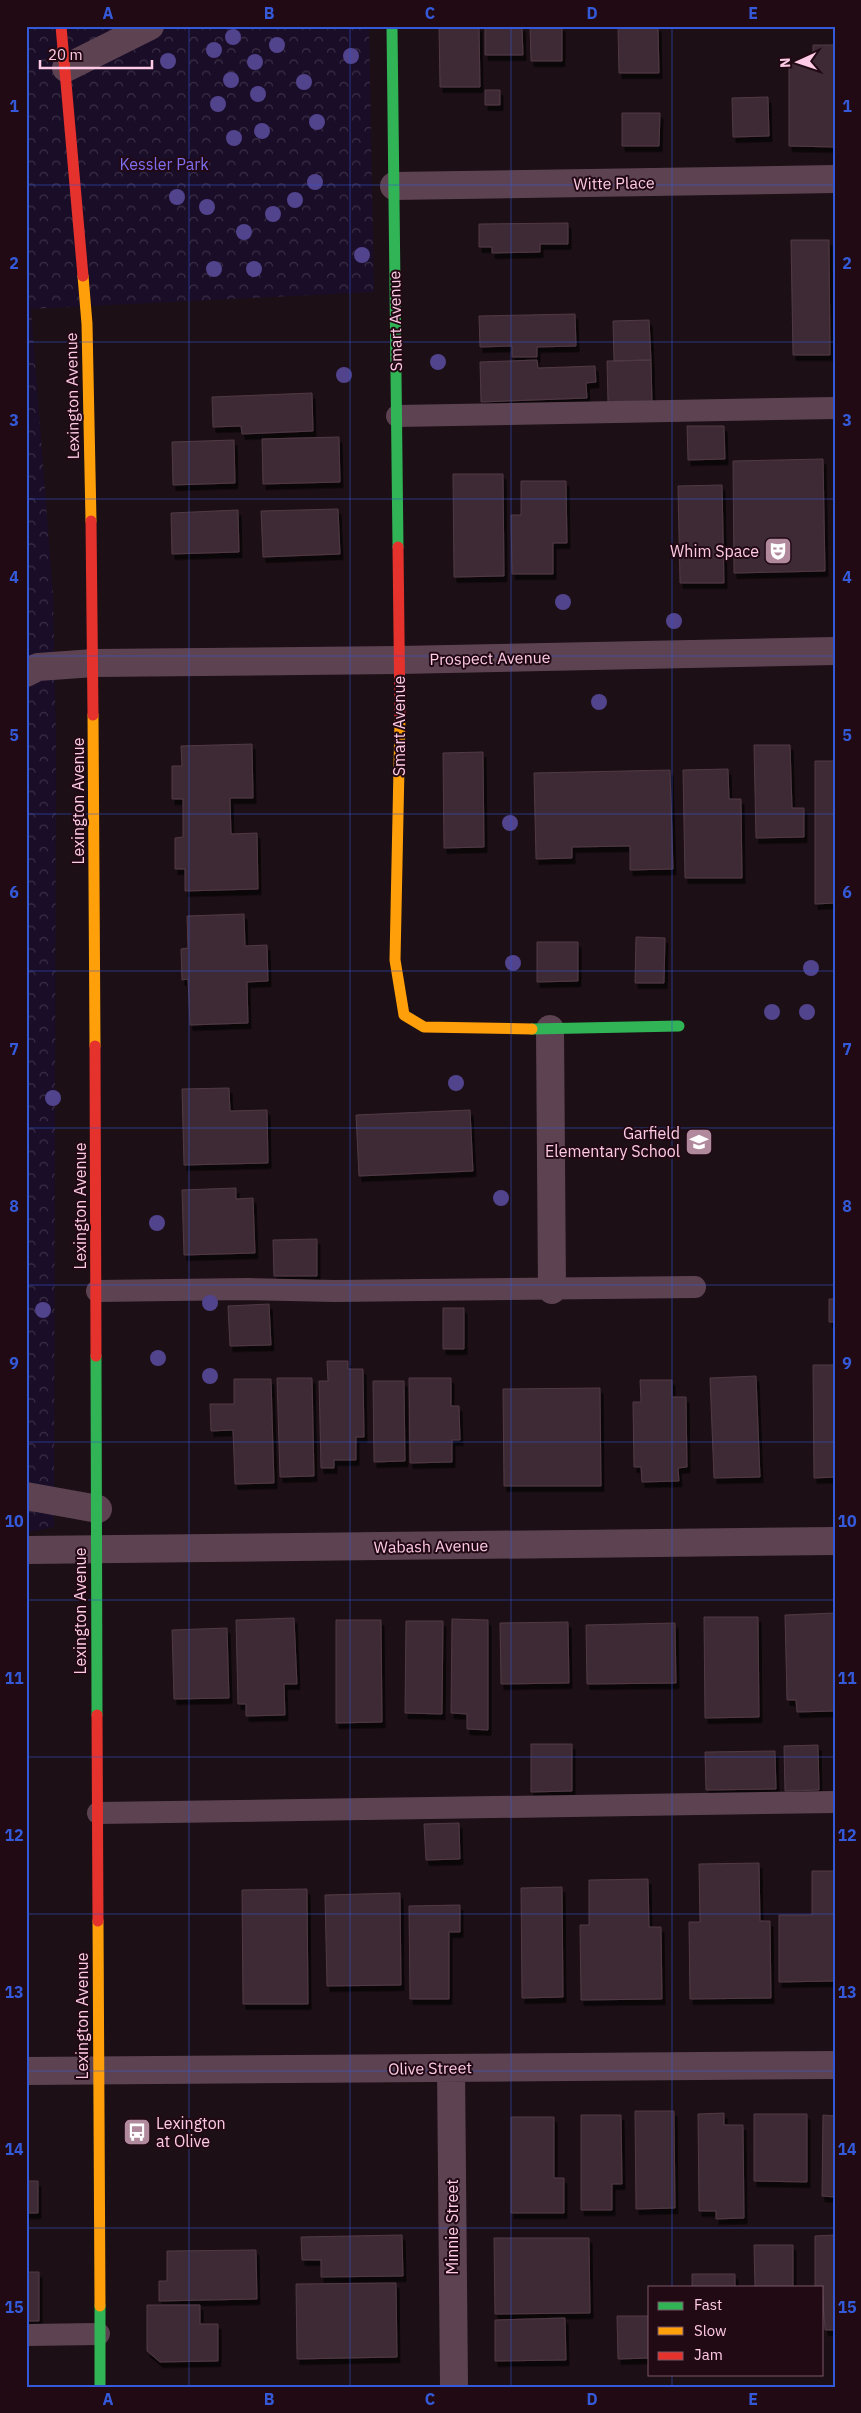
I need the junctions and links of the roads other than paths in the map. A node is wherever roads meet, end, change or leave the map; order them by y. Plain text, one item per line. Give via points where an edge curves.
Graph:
1 (62, 26) edge
2 (150, 26) edge
3 (392, 26) edge
4 (66, 68) junction
5 (835, 179) edge
6 (394, 186) junction
7 (835, 408) edge
8 (396, 416) junction
9 (835, 651) edge
10 (399, 660) junction
11 (94, 663) junction
12 (26, 673) edge
13 (679, 1026) dead end
14 (550, 1029) junction
15 (696, 1287) dead end
16 (552, 1290) junction
17 (96, 1291) junction
18 (26, 1496) edge
19 (98, 1509) junction
20 (835, 1541) edge
21 (26, 1550) edge
22 (96, 1550) junction
23 (835, 1802) edge
24 (98, 1813) junction
25 (835, 2065) edge
26 (451, 2068) junction
27 (99, 2070) junction
28 (26, 2071) edge
29 (99, 2334) junction
30 (26, 2335) edge
31 (100, 2387) edge
32 (454, 2387) edge

1 - 4 street, Lexington Avenue
2 - 4 street
3 - 6 street, Smart Avenue
4 - 11 street, Lexington Avenue via 87,324
5 - 6 street, Witte Place
6 - 8 street, Smart Avenue
7 - 8 lane
8 - 10 street, Smart Avenue
9 - 10 street, Prospect Avenue
10 - 11 street, Prospect Avenue
10 - 14 street, Smart Avenue via 395,960 404,1015 424,1027
11 - 12 street, Prospect Avenue via 38,667
11 - 17 street, Lexington Avenue
13 - 14 street, Smart Avenue
14 - 16 street
15 - 16 lane
16 - 17 lane
17 - 19 street, Lexington Avenue
18 - 19 street
19 - 22 street, Lexington Avenue
20 - 22 street, Wabash Avenue
21 - 22 street, Wabash Avenue
22 - 24 street, Lexington Avenue
23 - 24 lane
24 - 27 street, Lexington Avenue
25 - 26 street, Olive Street
26 - 27 street, Olive Street
26 - 32 street, Minnie Street
27 - 28 street, Olive Street
27 - 29 street, Lexington Avenue
29 - 30 lane
29 - 31 street, Lexington Avenue

